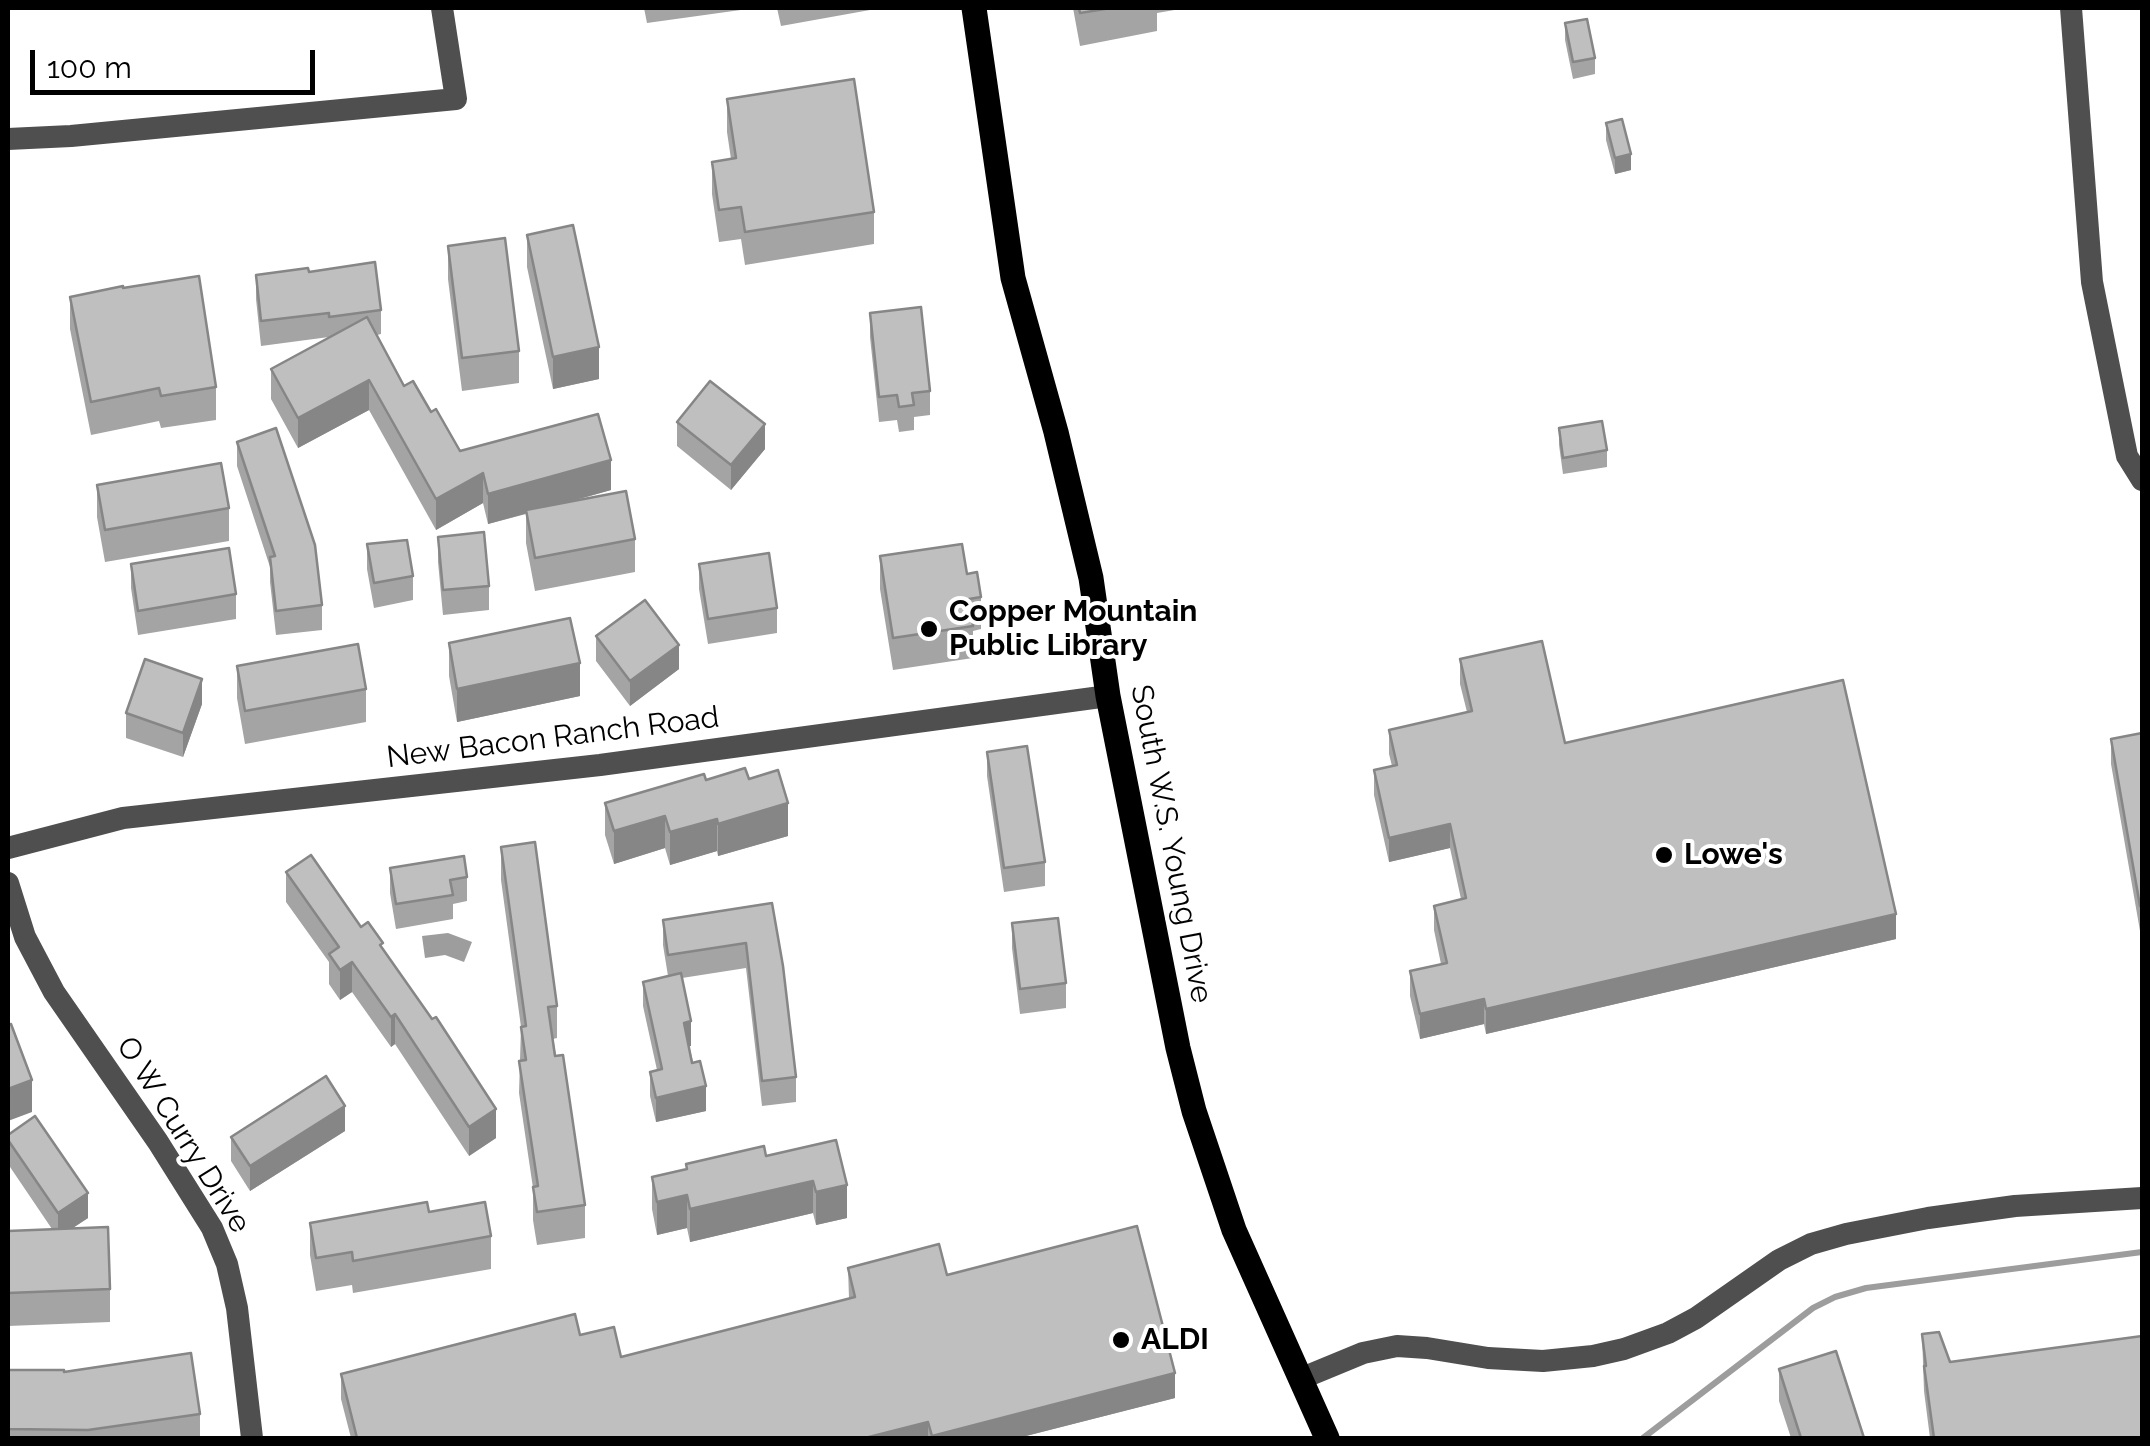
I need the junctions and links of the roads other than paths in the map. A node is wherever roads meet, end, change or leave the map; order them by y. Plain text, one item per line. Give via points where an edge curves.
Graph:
1 (442, 8) edge
2 (974, 8) edge
3 (2071, 8) edge
4 (8, 139) edge
5 (2142, 480) edge
6 (1108, 696) junction
7 (8, 848) edge
8 (8, 883) edge
9 (2142, 1198) edge
10 (1300, 1379) junction
11 (252, 1438) edge
12 (1327, 1438) edge

1 - 4 street via 456,99
2 - 6 main road, South W.S. Young Drive via 1013,278 1087,560
3 - 5 street via 2092,282 2126,456
6 - 7 street, New Bacon Ranch Road via 600,765 122,818
6 - 10 main road, South W.S. Young Drive via 1194,1111 1234,1230
8 - 11 street, O W Curry Drive via 54,992 212,1228 237,1308
9 - 10 street via 2015,1206 1846,1234 1779,1260 1668,1333 1593,1356 1488,1358 1397,1346
10 - 12 main road, South W.S. Young Drive

